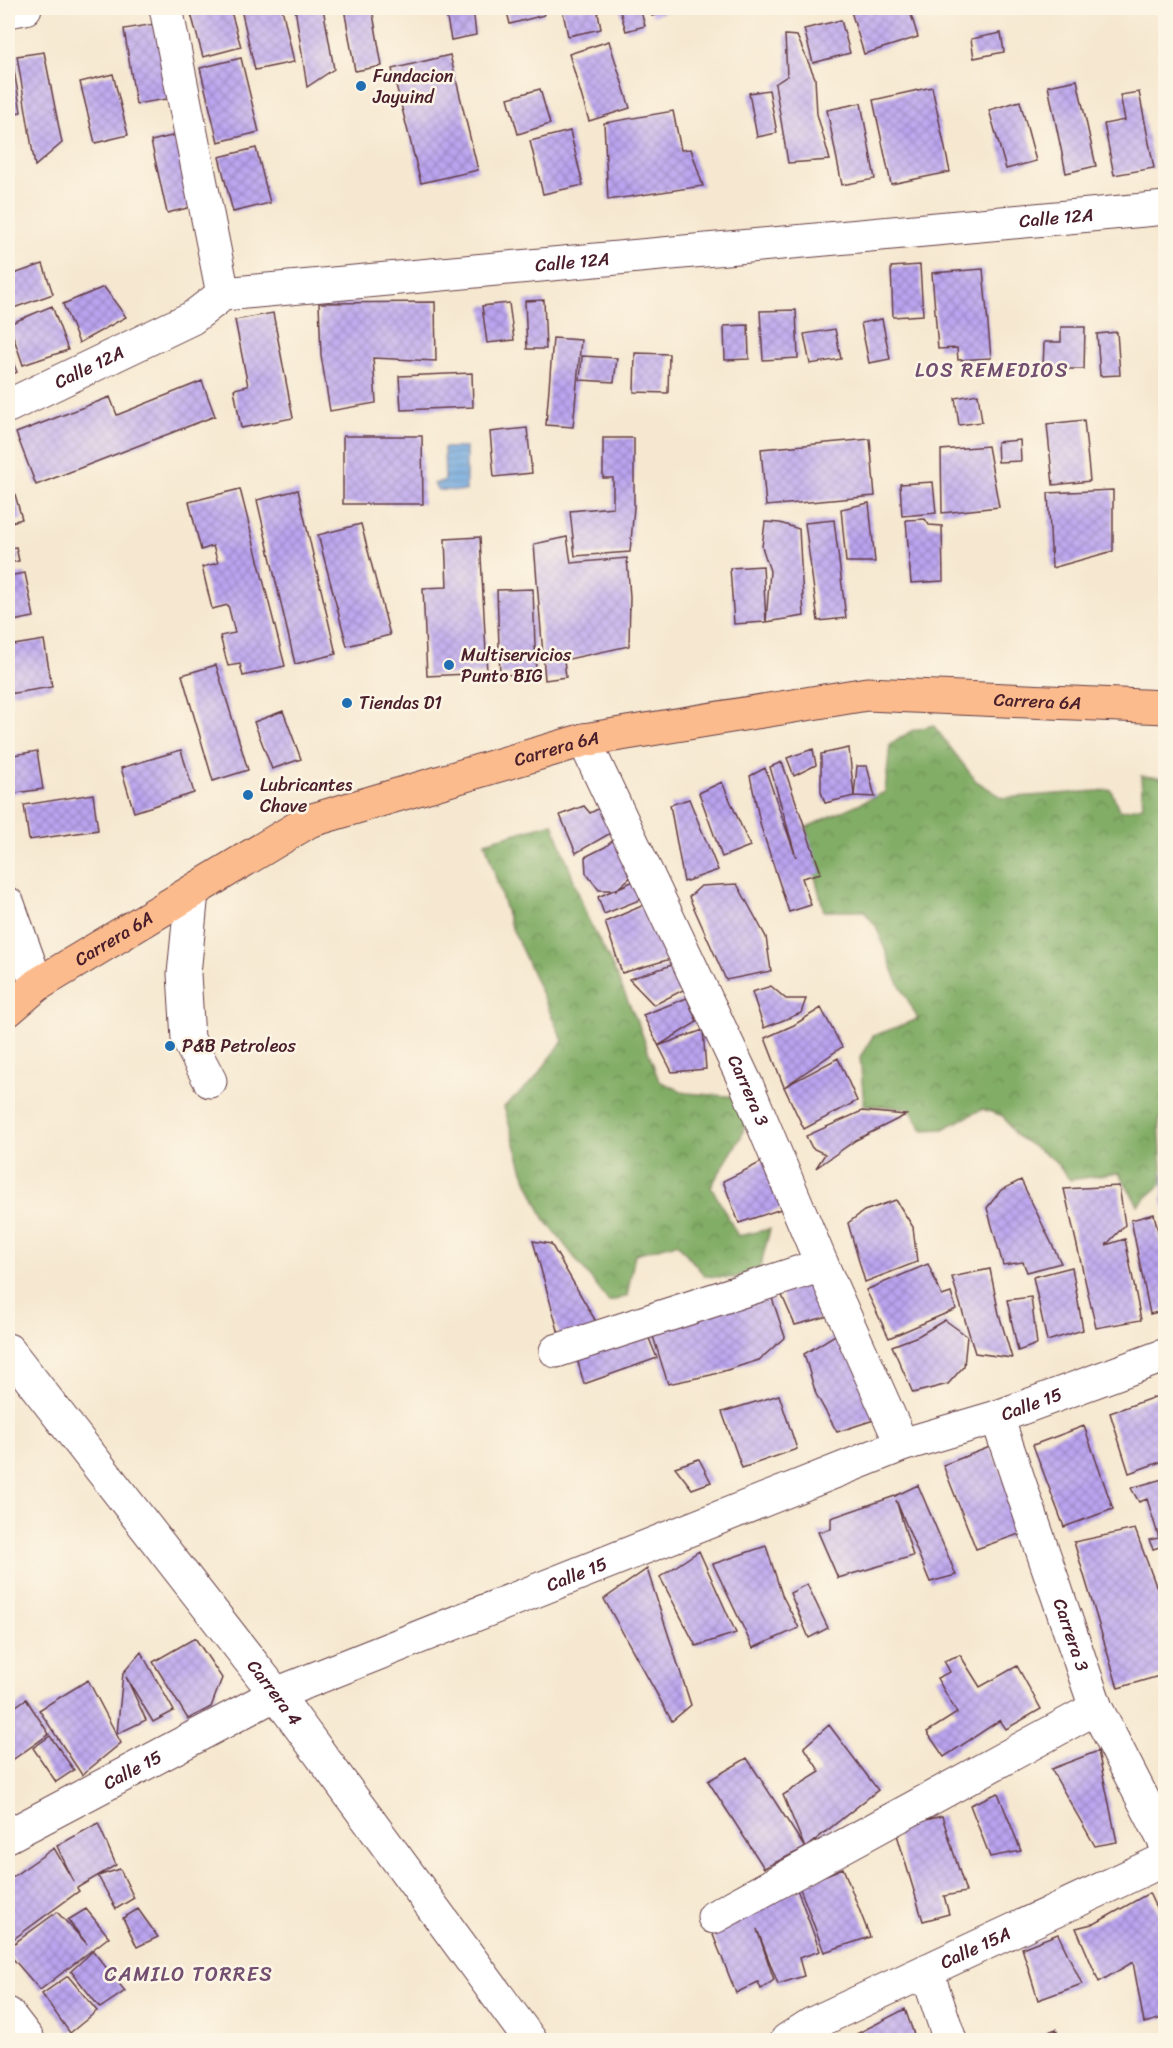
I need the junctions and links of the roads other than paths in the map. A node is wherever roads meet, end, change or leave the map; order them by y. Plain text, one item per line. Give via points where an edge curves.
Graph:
1 (26, 8) edge
2 (166, 8) edge
3 (8, 11) edge
4 (1166, 208) edge
5 (224, 294) junction
6 (8, 406) edge
7 (1166, 707) edge
8 (584, 740) junction
9 (192, 892) junction
10 (8, 904) edge
11 (37, 985) junction
12 (8, 1010) edge
13 (210, 1082) dead end
14 (822, 1265) junction
15 (8, 1350) edge
16 (556, 1351) dead end
17 (1166, 1355) edge
18 (997, 1417) junction
19 (902, 1445) junction
20 (276, 1694) junction
21 (1096, 1708) junction
22 (8, 1836) edge
23 (1166, 1845) edge
24 (1166, 1859) edge
25 (714, 1917) dead end
26 (927, 1972) junction
27 (8, 2014) edge
28 (28, 2040) edge
29 (530, 2040) edge
30 (787, 2040) edge
31 (950, 2040) edge

1 - 3 street
2 - 5 street
4 - 5 street, Calle 12A
5 - 6 street, Calle 12A via 192,318
7 - 8 highway, Carrera 6A via 867,694
8 - 9 highway, Carrera 6A via 309,821
8 - 14 street, Carrera 3 via 747,1086
9 - 11 highway, Carrera 6A
9 - 13 street via 184,974 188,1038
10 - 11 street
11 - 12 highway, Carrera 6A
14 - 16 street
14 - 19 street, Carrera 3
15 - 20 street, Carrera 4
17 - 18 street, Calle 15
18 - 19 street, Calle 15
18 - 21 street, Carrera 3
19 - 20 street, Calle 15
20 - 22 street, Calle 15
20 - 29 street, Carrera 4
21 - 23 street, Carrera 3
21 - 25 street
24 - 26 street, Calle 15A
26 - 30 street, Calle 15A via 812,2024
26 - 31 street
27 - 28 street

